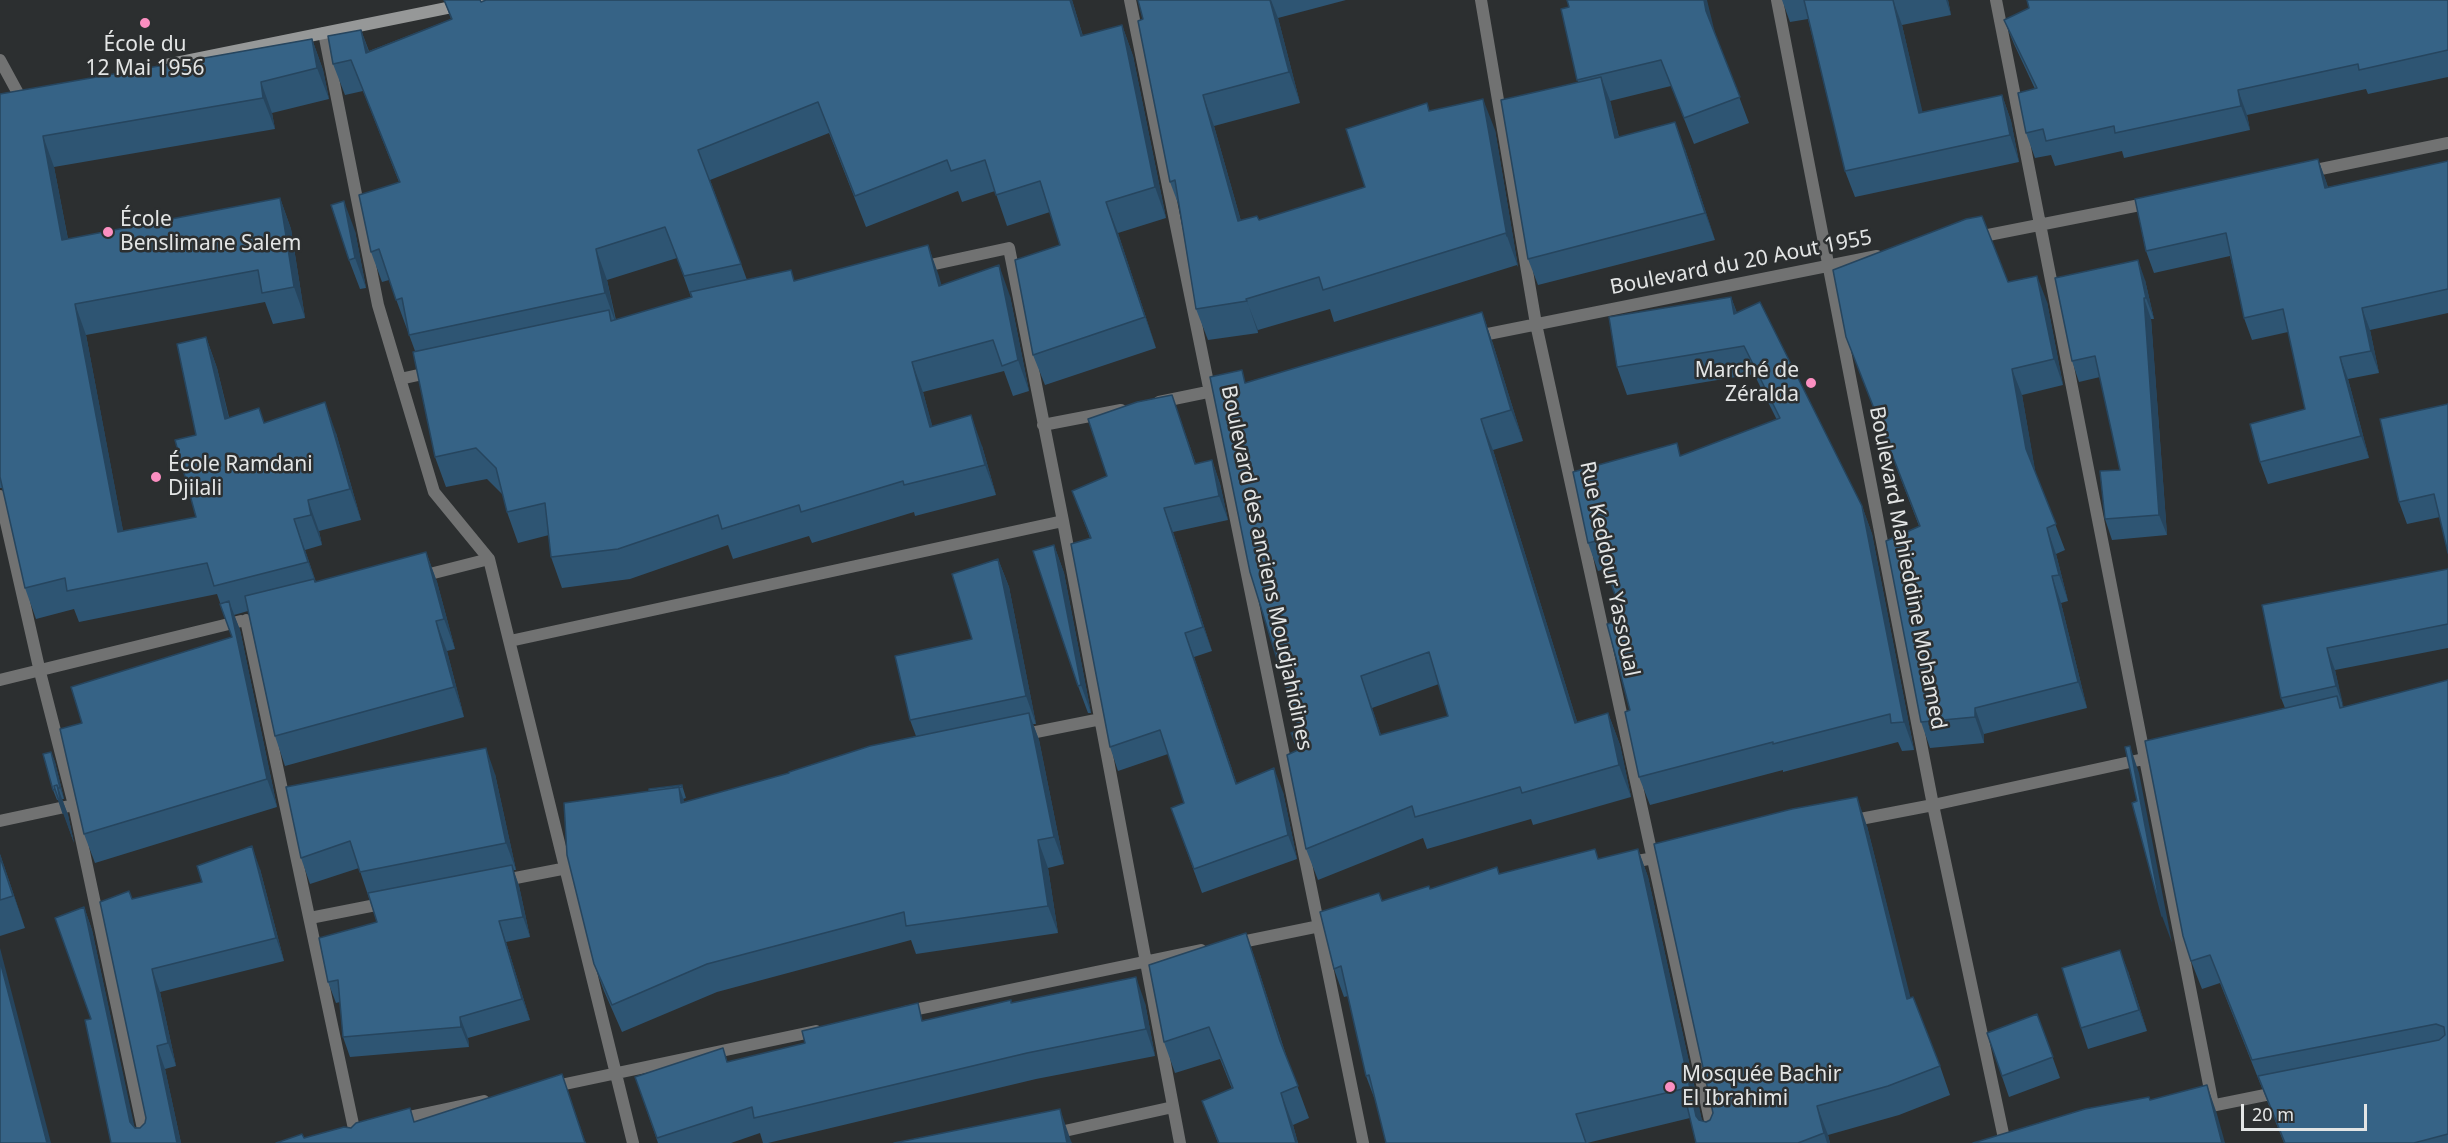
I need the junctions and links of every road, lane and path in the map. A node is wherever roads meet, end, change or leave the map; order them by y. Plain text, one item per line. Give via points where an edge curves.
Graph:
1 (486, 0) edge
2 (1130, 0) edge
3 (1481, 0) edge
4 (1777, 0) edge
5 (1996, 0) edge
6 (324, 33) junction
7 (0, 60) edge
8 (148, 69) edge
9 (20, 95) edge
10 (2448, 143) edge
11 (2296, 173) edge
12 (2168, 199) edge
13 (2040, 225) junction
14 (1958, 241) edge
15 (1887, 254) edge
16 (1828, 266) junction
17 (903, 271) edge
18 (1536, 324) junction
19 (1466, 338) edge
20 (447, 369) edge
21 (400, 379) junction
22 (1245, 384) edge
23 (1210, 392) junction
24 (1043, 425) junction
25 (0, 496) edge
26 (1063, 521) junction
27 (489, 559) junction
28 (408, 579) edge
29 (510, 640) junction
30 (40, 672) junction
31 (0, 680) edge
32 (1101, 719) junction
33 (1010, 738) edge
34 (2180, 751) edge
35 (2145, 759) junction
36 (74, 805) junction
37 (1933, 805) junction
38 (0, 821) edge
39 (1839, 823) edge
40 (1688, 852) edge
41 (1653, 858) junction
42 (1618, 865) edge
43 (567, 868) junction
44 (485, 884) edge
45 (403, 900) edge
46 (310, 918) junction
47 (1353, 919) edge
48 (1318, 926) junction
49 (1147, 962) junction
50 (894, 1014) edge
51 (825, 1029) edge
52 (617, 1072) junction
53 (2295, 1089) edge
54 (537, 1090) edge
55 (492, 1099) edge
56 (2213, 1105) junction
57 (1173, 1107) junction
58 (2190, 1110) edge
59 (389, 1122) edge
60 (1041, 1136) edge
61 (146, 1143) edge
62 (357, 1143) edge
63 (633, 1143) edge
64 (1180, 1143) edge
65 (1363, 1143) edge
66 (1714, 1143) edge
67 (2005, 1143) edge

1 - 6 street
2 - 23 street, Boulevard des anciens Moudjahidines
3 - 18 street, Rue Keddour Yassoual
4 - 16 street, Boulevard Mahieddine Mohamed
5 - 13 street
6 - 8 street
6 - 21 street via 378,305
7 - 9 street
10 - 11 street
12 - 13 street
13 - 14 street
13 - 35 street
15 - 16 street, Boulevard du 20 Aout 1955
16 - 18 street, Boulevard du 20 Aout 1955
16 - 37 street, Boulevard Mahieddine Mohamed
17 - 24 street via 1009,248
18 - 19 street, Boulevard du 20 Aout 1955
18 - 41 street, Rue Keddour Yassoual
20 - 21 street
21 - 27 street via 434,492
22 - 23 street
23 - 24 street
23 - 48 street, Boulevard des anciens Moudjahidines
24 - 26 street
25 - 30 street
26 - 29 street
26 - 32 street
27 - 28 street
27 - 29 street
29 - 43 street via 561,823
30 - 31 street
30 - 36 street
30 - 46 street via 252,618
32 - 33 street
32 - 49 street
34 - 35 street
35 - 37 street
35 - 56 street
36 - 38 street
36 - 61 street
37 - 39 street
37 - 67 street, Boulevard Mahieddine Mohamed
40 - 41 street
41 - 42 street
41 - 66 street, Rue Keddour Yassoual
43 - 44 street
43 - 52 street
45 - 46 street
46 - 62 street
47 - 48 street
48 - 49 street
48 - 65 street, Boulevard des anciens Moudjahidines
49 - 50 street
49 - 57 street
51 - 52 street
52 - 54 street
52 - 63 street
53 - 56 street
55 - 59 street
56 - 58 street
57 - 60 street
57 - 64 street

